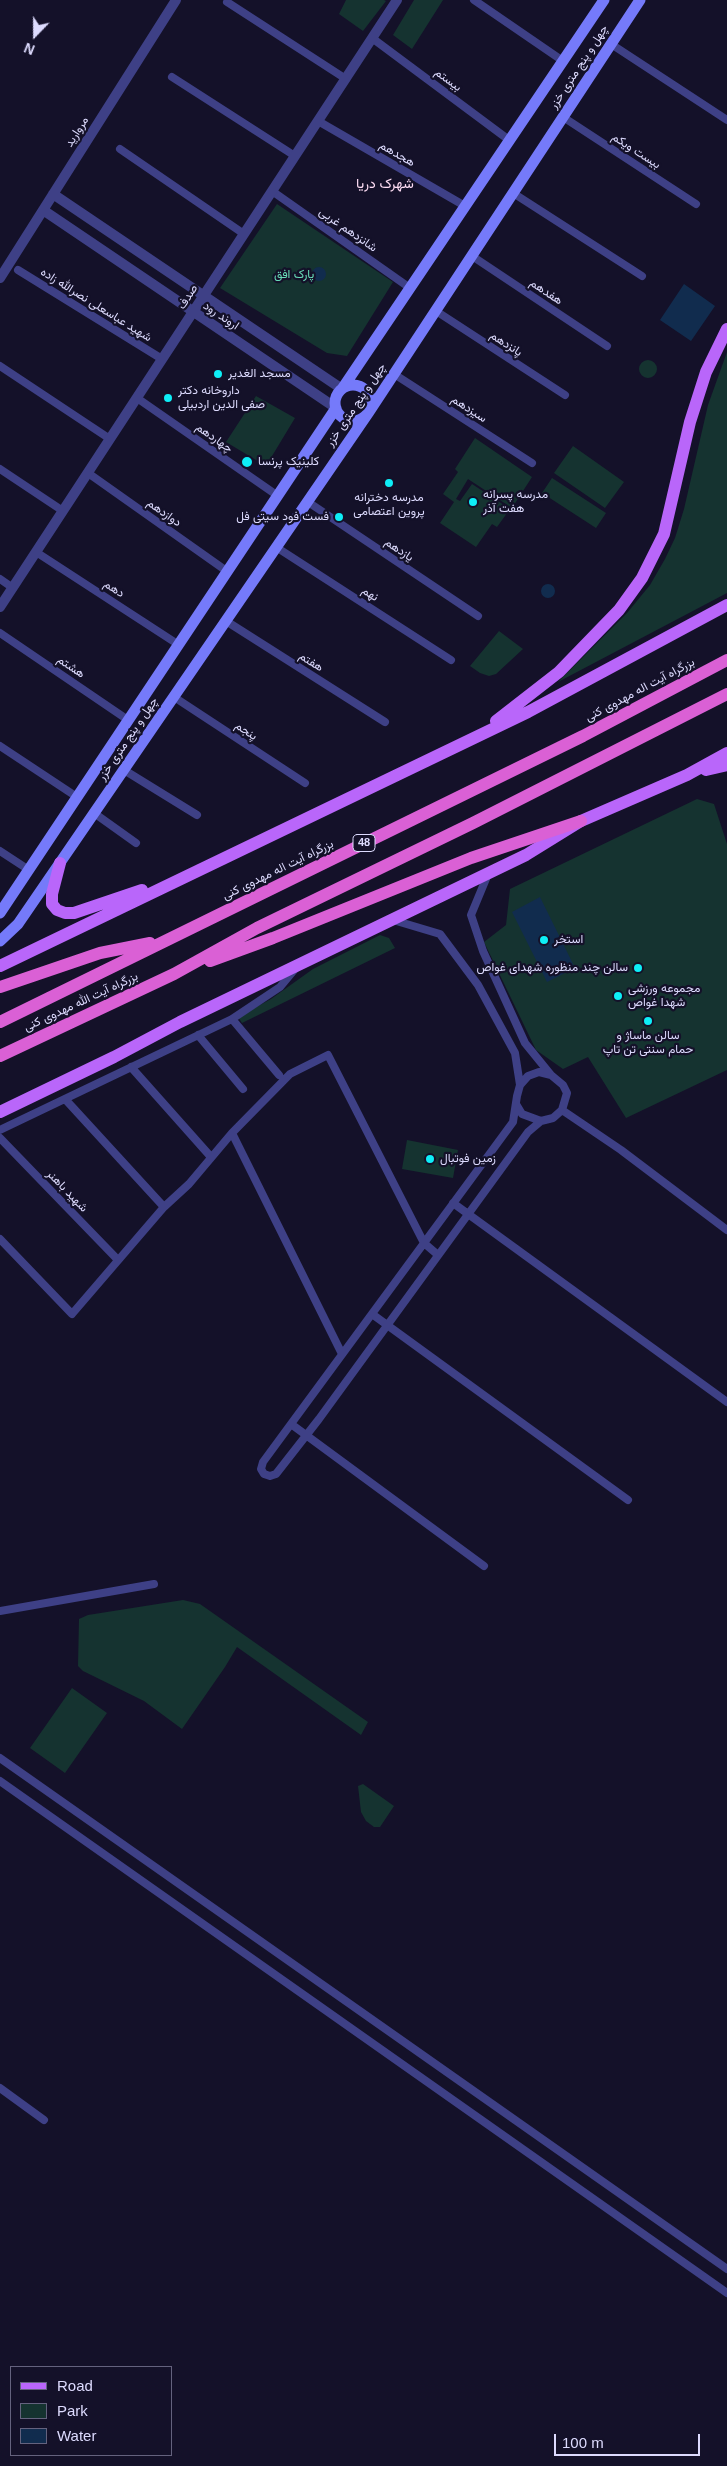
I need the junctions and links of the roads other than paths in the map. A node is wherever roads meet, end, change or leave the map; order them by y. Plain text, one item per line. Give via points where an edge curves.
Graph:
1 (176, 0) edge
2 (397, 0) edge
3 (474, 0) edge
4 (604, 0) edge
5 (640, 0) edge
6 (227, 2) dead end
7 (372, 38) junction
8 (611, 44) junction
9 (563, 61) junction
10 (172, 77) dead end
11 (346, 79) junction
12 (563, 117) junction
13 (727, 120) edge
14 (318, 121) junction
15 (510, 140) junction
16 (120, 149) dead end
17 (295, 156) junction
18 (272, 191) junction
19 (513, 193) junction
20 (53, 194) junction
21 (696, 204) dead end
22 (465, 206) junction
23 (43, 210) junction
24 (244, 234) junction
25 (472, 256) junction
26 (18, 270) dead end
27 (642, 276) dead end
28 (0, 278) edge
29 (410, 288) junction
30 (204, 296) junction
31 (436, 311) junction
32 (193, 312) junction
33 (727, 330) edge
34 (608, 346) dead end
35 (162, 359) junction
36 (0, 366) edge
37 (394, 374) junction
38 (342, 389) junction
39 (565, 395) dead end
40 (137, 398) junction
41 (336, 408) junction
42 (369, 412) junction
43 (110, 439) junction
44 (532, 463) dead end
45 (0, 470) edge
46 (88, 473) junction
47 (278, 496) junction
48 (308, 502) junction
49 (63, 511) junction
50 (276, 547) junction
51 (36, 552) junction
52 (228, 572) junction
53 (0, 579) edge
54 (13, 588) junction
55 (727, 605) edge
56 (0, 607) edge
57 (478, 616) dead end
58 (226, 621) junction
59 (0, 633) edge
60 (178, 645) junction
61 (451, 660) dead end
62 (727, 660) edge
63 (727, 694) edge
64 (174, 697) junction
65 (128, 720) junction
66 (385, 722) dead end
67 (479, 734) junction
68 (0, 746) edge
69 (727, 753) edge
70 (727, 765) edge
71 (124, 770) junction
72 (687, 775) junction
73 (305, 783) dead end
74 (77, 797) junction
75 (94, 813) junction
76 (198, 815) dead end
77 (582, 821) junction
78 (136, 843) dead end
79 (0, 851) edge
80 (60, 863) junction
81 (29, 870) junction
82 (197, 872) junction
83 (488, 874) junction
84 (0, 913) edge
85 (393, 920) junction
86 (167, 940) junction
87 (0, 941) edge
88 (0, 966) edge
89 (297, 966) junction
90 (174, 974) junction
91 (0, 986) edge
92 (232, 1019) junction
93 (0, 1022) edge
94 (198, 1035) junction
95 (0, 1056) edge
96 (131, 1067) junction
97 (279, 1075) dead end
98 (551, 1075) junction
99 (520, 1085) junction
100 (243, 1089) dead end
101 (64, 1099) junction
102 (516, 1104) junction
103 (562, 1110) junction
104 (0, 1112) edge
105 (541, 1121) junction
106 (0, 1130) edge
107 (232, 1133) junction
108 (0, 1138) edge
109 (211, 1157) dead end
110 (454, 1203) junction
111 (164, 1207) junction
112 (468, 1214) junction
113 (727, 1230) edge
114 (0, 1239) edge
115 (424, 1243) junction
116 (438, 1255) junction
117 (118, 1260) junction
118 (372, 1314) junction
119 (388, 1324) junction
120 (342, 1354) junction
121 (727, 1402) edge
122 (291, 1424) junction
123 (306, 1435) junction
124 (628, 1500) dead end
125 (484, 1566) dead end
126 (154, 1584) dead end
127 (0, 1611) edge
128 (0, 1758) edge
129 (0, 1781) edge
130 (0, 2088) edge
131 (44, 2120) dead end
132 (727, 2269) edge
133 (727, 2293) edge

1 - 20 street, مروارید
2 - 7 street, صدف
3 - 9 street
4 - 9 main road, چهل و پنج متری خزر
5 - 8 main road, چهل و پنج متری خزر
6 - 11 street
7 - 11 street, صدف
7 - 15 street, بیستم
8 - 12 main road, چهل و پنج متری خزر
8 - 13 street
9 - 15 main road, چهل و پنج متری خزر
10 - 17 street
11 - 14 street, صدف
12 - 19 main road, چهل و پنج متری خزر
12 - 21 street, بیست ویکم
14 - 17 street, صدف
14 - 22 street, هجدهم
15 - 22 main road, چهل و پنج متری خزر
16 - 24 street
17 - 18 street, صدف
18 - 24 street, صدف
18 - 29 street, شانزدهم غربی
19 - 25 main road, چهل و پنج متری خزر
19 - 27 street
20 - 23 street, مروارید
20 - 30 street, اروند رود
22 - 29 main road, چهل و پنج متری خزر
23 - 28 street, مروارید
23 - 32 street, اروند رود
24 - 30 street, صدف
25 - 31 main road, چهل و پنج متری خزر
25 - 34 street, هفدهم
26 - 35 street, شهید عباسعلی نصرالله زاده
29 - 38 main road, چهل و پنج متری خزر
30 - 32 street, صدف
30 - 38 street, اروند رود
31 - 37 main road, چهل و پنج متری خزر
31 - 39 street, پانزدهم
32 - 35 street, صدف
32 - 41 street, اروند رود
33 - 67 main road via 706,372 690,422 664,534 642,578 619,610 559,672
35 - 40 street, صدف
36 - 43 street
37 - 42 main road, چهل و پنج متری خزر
37 - 44 street, سیزدهم
38 - 41 main road via 336,398
38 - 42 main road via 354,386 365,390 371,400
40 - 43 street, صدف
40 - 47 street, چهاردهم
41 - 42 main road via 343,418 354,421
41 - 47 main road, چهل و پنج متری خزر
42 - 48 main road, چهل و پنج متری خزر
43 - 46 street, صدف
45 - 49 street
46 - 49 street, صدف
46 - 52 street, دوازدهم
47 - 52 main road, چهل و پنج متری خزر
48 - 50 main road, چهل و پنج متری خزر
48 - 57 street, یازدهم
49 - 51 street, صدف
50 - 58 main road, چهل و پنج متری خزر
50 - 61 street, نهم
51 - 54 street, صدف
51 - 60 street, دهم
52 - 60 main road, چهل و پنج متری خزر
53 - 54 street
54 - 56 street, صدف
55 - 67 main road via 528,712
58 - 64 main road, چهل و پنج متری خزر
58 - 66 street, هفتم
59 - 65 street, هشتم
60 - 65 main road, چهل و پنج متری خزر
62 - 86 highway, بزرگراه آیت اله مهدوی کنی / 48 via 582,736
63 - 90 highway, 48 via 473,824 257,928
64 - 71 main road, چهل و پنج متری خزر
64 - 73 street, پنجم
65 - 74 main road, چهل و پنج متری خزر
67 - 82 main road
68 - 74 street
69 - 72 main road
70 - 72 main road
71 - 75 main road, چهل و پنج متری خزر
71 - 76 street
72 - 77 main road
74 - 81 main road, چهل و پنج متری خزر
75 - 78 street
75 - 80 main road, چهل و پنج متری خزر
77 - 83 main road
77 - 90 highway via 471,858
79 - 81 street
80 - 82 main road via 52,904 65,913 74,913
80 - 87 main road, چهل و پنج متری خزر via 18,924
81 - 84 main road, چهل و پنج متری خزر
82 - 88 main road
83 - 85 main road
83 - 98 street via 471,915 483,952 525,1043
85 - 89 main road
85 - 99 street via 440,934 478,985 515,1053
86 - 91 highway via 100,953
86 - 93 highway, بزرگراه آیت اله مهدوی کنی / 48
89 - 92 street via 280,987
89 - 104 main road
90 - 95 highway, بزرگراه آیت الله مهدوی کنی / 48
92 - 94 street
92 - 97 street
94 - 96 street
94 - 100 street
96 - 101 street
96 - 109 street
98 - 99 street via 539,1072 528,1076
98 - 103 street via 563,1084 567,1093
99 - 102 street
101 - 106 street
101 - 111 street
102 - 105 street via 522,1114
102 - 110 street via 513,1122
103 - 105 street via 553,1118
103 - 113 street
105 - 112 street via 528,1132
107 - 111 street via 189,1184
107 - 115 street via 290,1074 328,1055
107 - 120 street
108 - 117 street, شهید باهنر
110 - 112 street
110 - 115 street
111 - 117 street
112 - 116 street
112 - 121 street
114 - 117 street via 72,1314
115 - 116 street
115 - 118 street
116 - 119 street
118 - 119 street
118 - 120 street
119 - 123 street
119 - 124 street
120 - 122 street
122 - 123 street
122 - 123 street via 262,1464 264,1474 276,1474
123 - 125 street
126 - 127 street
128 - 132 street
129 - 133 street
130 - 131 street

